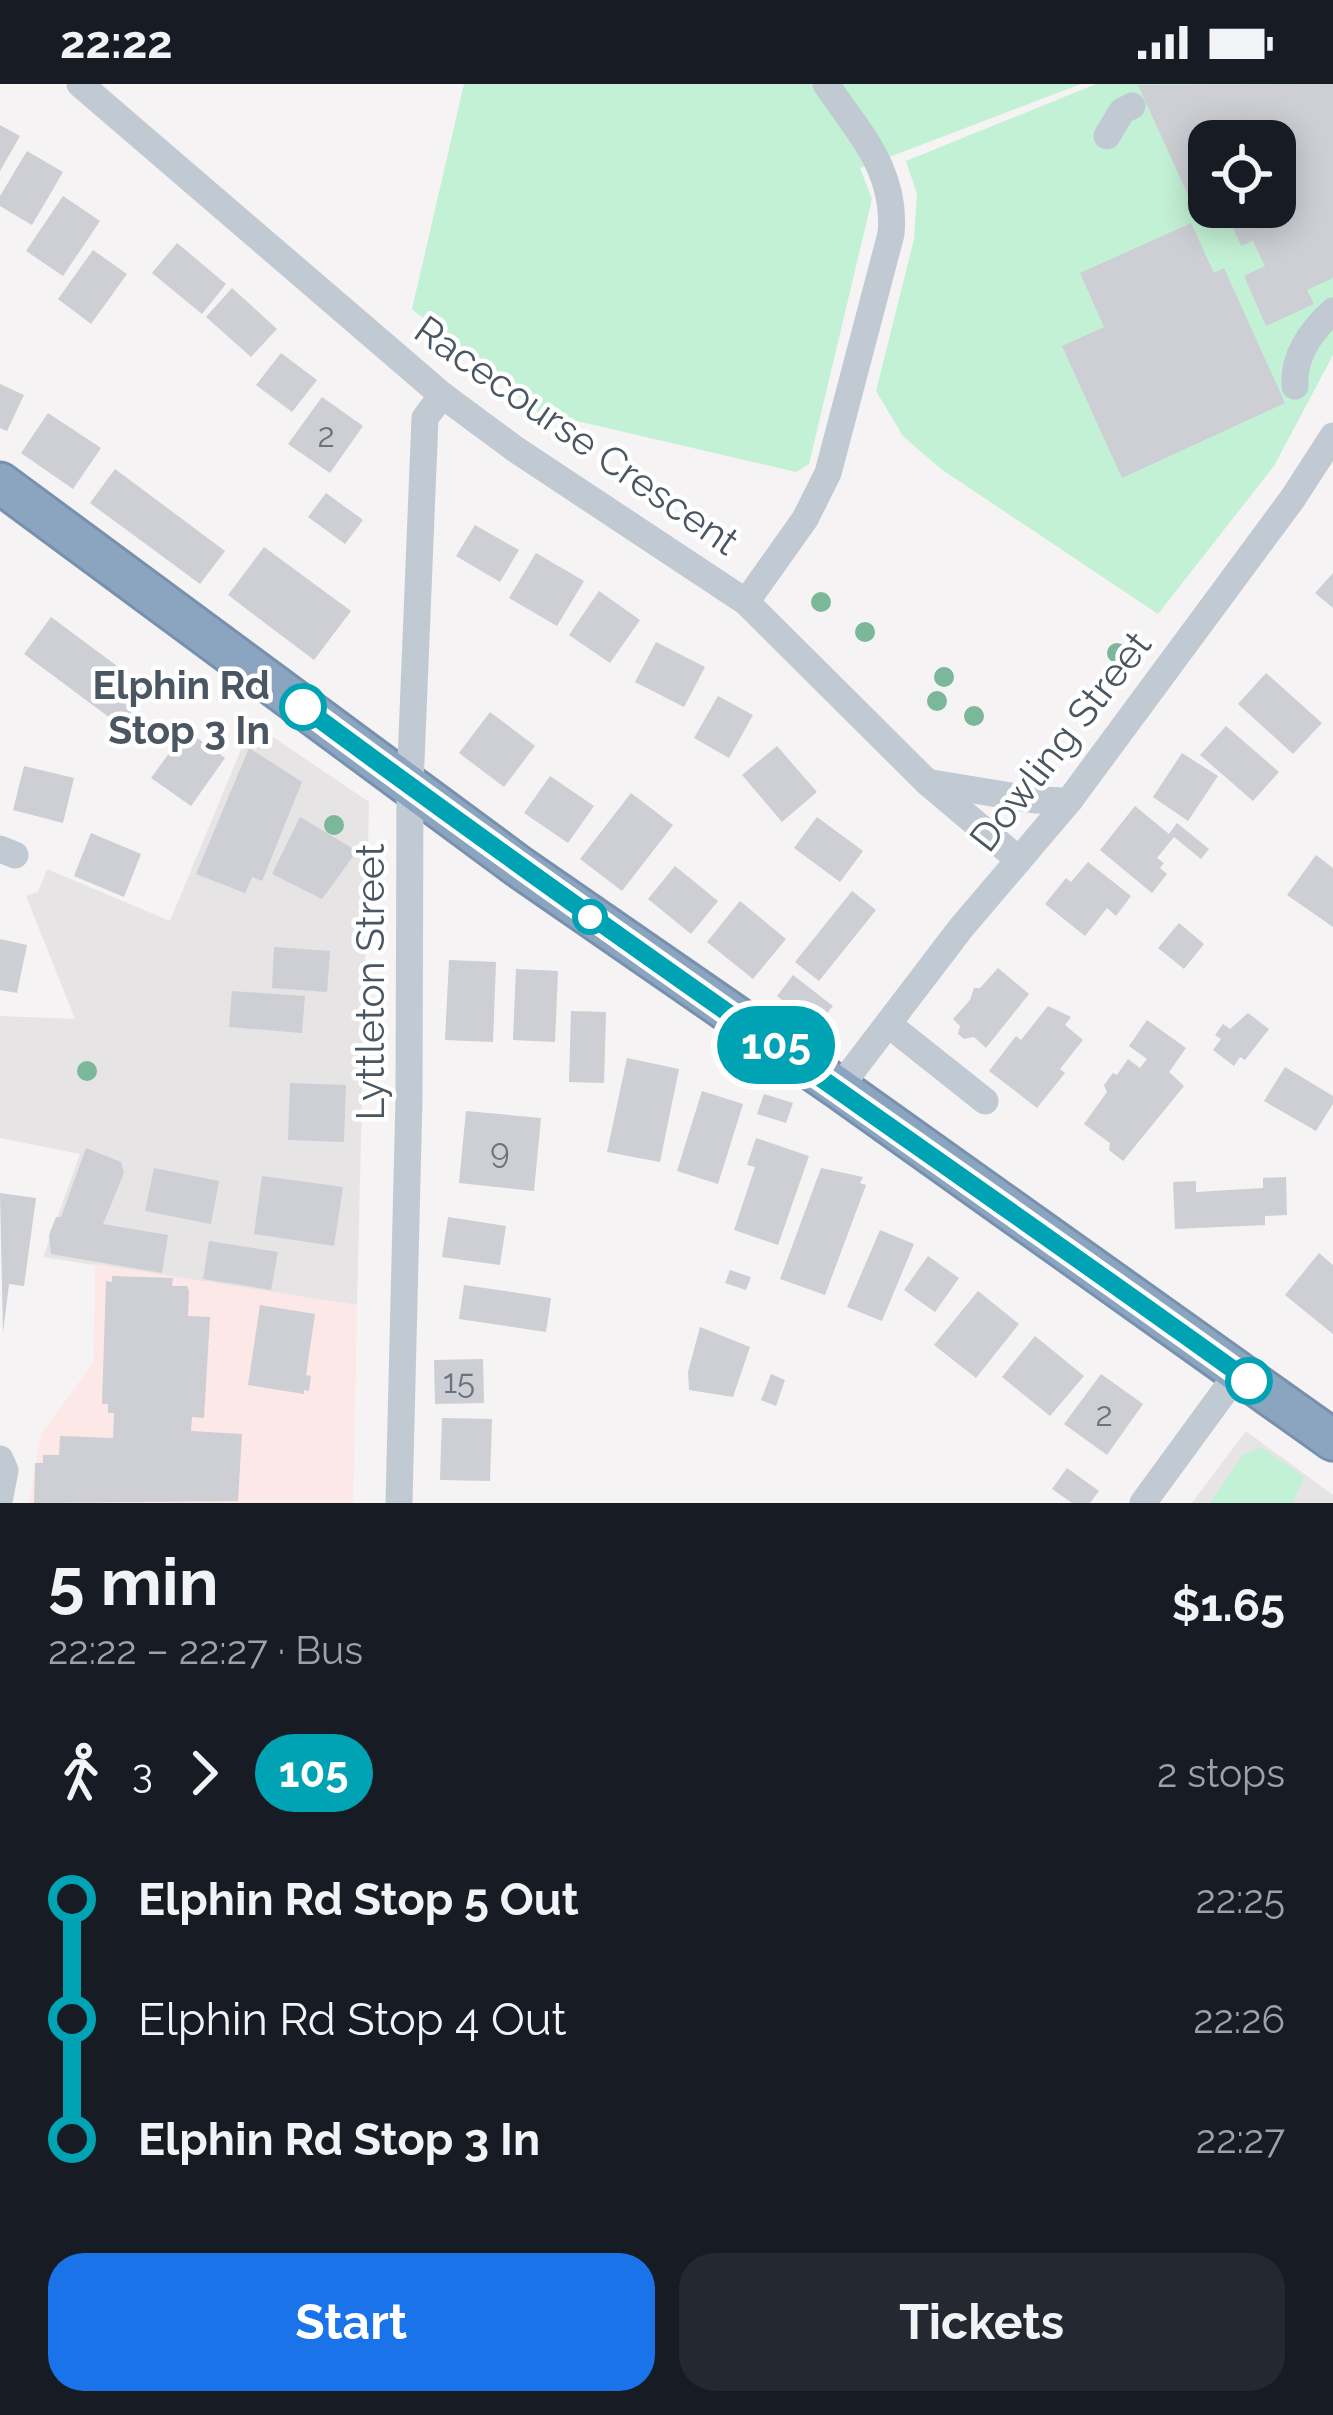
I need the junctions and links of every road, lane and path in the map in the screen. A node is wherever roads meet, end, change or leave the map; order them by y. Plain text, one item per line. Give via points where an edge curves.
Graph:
1 (80, 84) edge
2 (826, 84) edge
3 (1132, 106) dead end
4 (1107, 136) dead end
5 (1333, 310) edge
6 (1295, 386) dead end
7 (442, 395) junction
8 (1333, 436) edge
9 (0, 483) edge
10 (746, 602) junction
11 (928, 783) junction
12 (410, 786) junction
13 (1069, 801) junction
14 (1019, 860) junction
15 (887, 1024) junction
16 (839, 1088) junction
17 (985, 1101) dead end
18 (1238, 1372) junction
19 (1333, 1440) edge
20 (0, 1459) edge
21 (0, 1497) edge
22 (400, 1503) edge
23 (1143, 1503) edge

1 - 7 street, Racecourse Crescent
2 - 10 street via 882,168 893,208 890,234 828,472
3 - 4 street
5 - 6 street via 1300,356
7 - 10 street, Racecourse Crescent
7 - 12 street, Lyttleton Street via 425,418
8 - 13 street, Dowling Street
9 - 12 highway
10 - 11 street, Racecourse Crescent
11 - 13 street
11 - 14 street, Racecourse Crescent
12 - 16 highway
12 - 22 street, Lyttleton Street
13 - 14 street, Dowling Street
14 - 15 street, Dowling Street
15 - 16 street, Dowling Street
15 - 17 street
16 - 18 highway
18 - 19 highway
18 - 23 street
20 - 21 street

